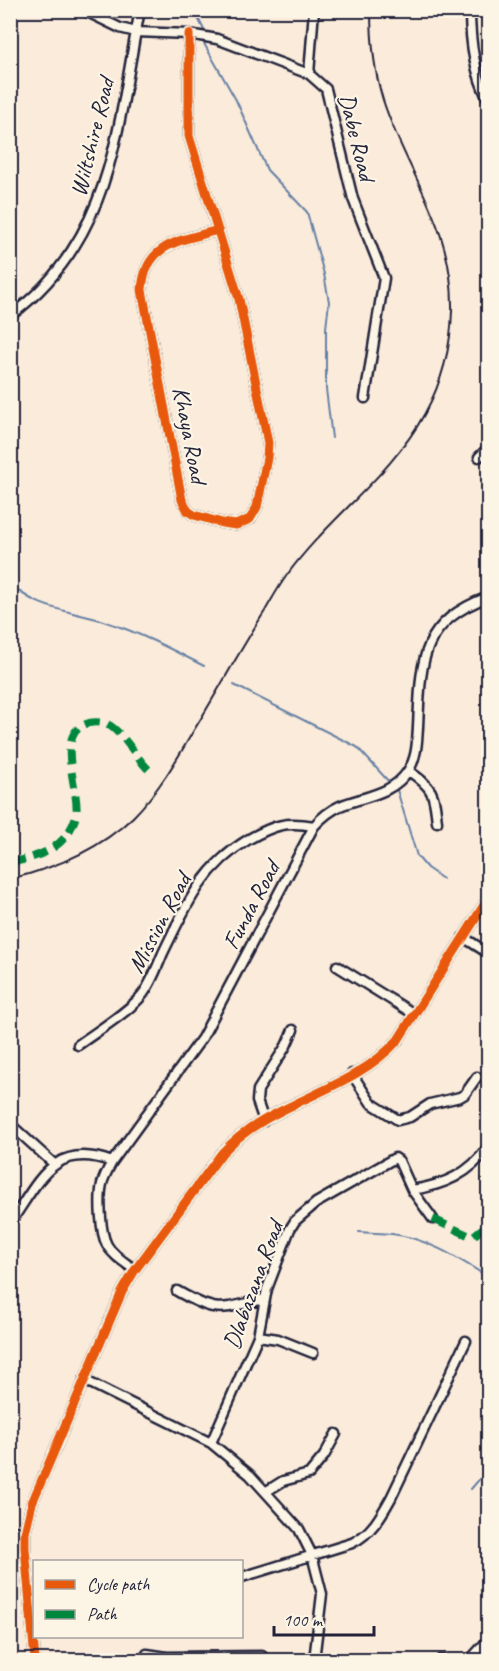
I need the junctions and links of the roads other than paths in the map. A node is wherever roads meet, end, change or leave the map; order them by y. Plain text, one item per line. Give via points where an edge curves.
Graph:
1 (83, 10) edge
2 (140, 10) edge
3 (314, 10) edge
4 (470, 10) edge
5 (136, 32) junction
6 (189, 34) junction
7 (309, 74) junction
8 (489, 99) edge
9 (218, 230) junction
10 (10, 316) edge
11 (366, 393) dead end
12 (489, 448) edge
13 (480, 457) dead end
14 (489, 597) edge
15 (409, 771) junction
16 (437, 822) dead end
17 (314, 826) junction
18 (489, 899) edge
19 (464, 938) junction
20 (489, 953) edge
21 (337, 966) dead end
22 (414, 1014) junction
23 (293, 1030) dead end
24 (78, 1045) dead end
25 (352, 1074) junction
26 (477, 1077) dead end
27 (264, 1121) junction
28 (10, 1124) edge
29 (489, 1147) edge
30 (112, 1162) junction
31 (54, 1164) junction
32 (412, 1190) junction
33 (433, 1219) dead end
34 (10, 1223) edge
35 (135, 1270) junction
36 (177, 1291) dead end
37 (264, 1299) junction
38 (258, 1336) junction
39 (466, 1341) dead end
40 (313, 1353) dead end
41 (84, 1380) junction
42 (336, 1434) dead end
43 (211, 1443) junction
44 (267, 1491) junction
45 (10, 1530) edge
46 (25, 1533) junction
47 (312, 1555) junction
48 (243, 1577) edge
49 (489, 1640) edge
50 (147, 1654) dead end
51 (262, 1656) dead end
52 (167, 1659) edge
53 (35, 1660) edge
54 (314, 1660) edge
55 (470, 1660) edge

1 - 5 street, Dabe Road
2 - 5 street, Wiltshire Road
3 - 7 street
4 - 8 street via 477,74
5 - 6 street, Dabe Road
5 - 10 street, Wiltshire Road via 110,167 96,207 60,270
6 - 7 street, Dabe Road via 217,39
6 - 9 street, Khaya Road via 189,136
7 - 11 street, Dabe Road via 320,82 329,97 353,199 384,278
9 - 9 street, Khaya Road via 239,298 268,443 255,512 236,525 194,515 182,500 142,290 146,267 159,251
12 - 13 street
14 - 15 street via 454,614 428,647 417,748
15 - 16 street via 434,796
15 - 17 street, Funda Road via 387,790 339,807
17 - 24 street, Mission Road via 296,823 271,827 210,869 187,903 141,997
17 - 30 street, Funda Road via 202,1038
18 - 19 street
19 - 20 street
19 - 22 street
21 - 22 street
22 - 25 street via 388,1051
23 - 27 street via 258,1090 257,1101
25 - 26 street via 371,1103 398,1120 430,1104 460,1097
25 - 27 street
27 - 35 street via 239,1136 222,1153
28 - 31 street
29 - 32 street via 467,1171
30 - 31 street via 78,1156
30 - 35 street, Funda Road via 102,1183 103,1234 114,1254
31 - 34 street
32 - 33 street
32 - 37 street, Dlabazana Road via 395,1158 316,1203 290,1229
35 - 41 street
36 - 37 street via 218,1309
37 - 38 street, Dlabazana Road
38 - 40 street via 278,1339
38 - 43 street, Dlabazana Road
39 - 47 street via 382,1514 359,1540
41 - 43 street
41 - 46 street via 32,1503
42 - 44 street via 309,1474 283,1481
43 - 44 street
44 - 47 street via 299,1529
45 - 46 street
46 - 53 street
47 - 48 street
47 - 54 street via 322,1594
49 - 55 street
50 - 52 street
51 - 52 street

